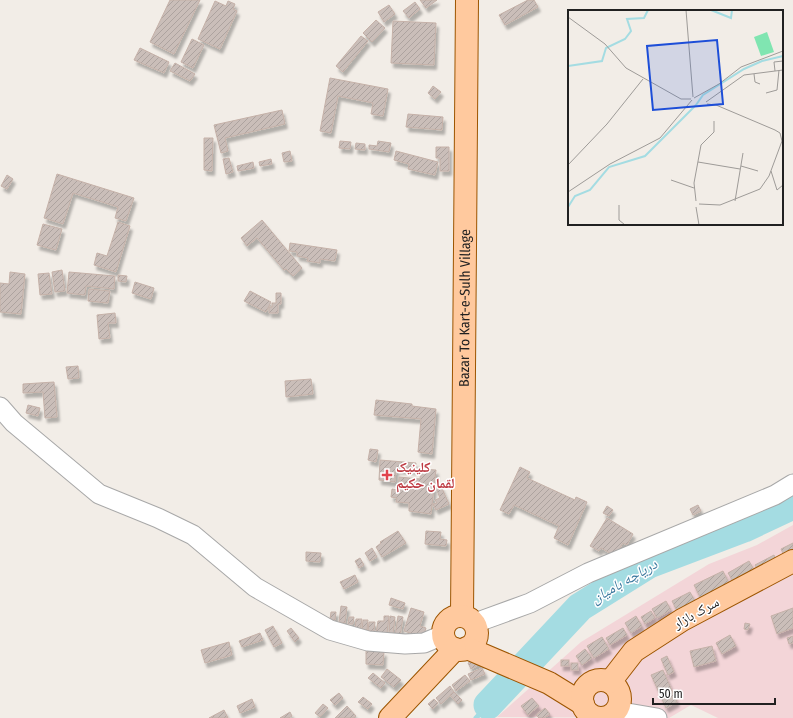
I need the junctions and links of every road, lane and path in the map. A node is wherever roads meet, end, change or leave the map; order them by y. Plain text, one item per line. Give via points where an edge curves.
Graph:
1 (467, 0) edge
2 (0, 407) edge
3 (793, 484) edge
4 (793, 561) edge
5 (463, 635) junction
6 (610, 682) junction
7 (584, 696) junction
8 (616, 711) junction
9 (390, 718) edge
10 (657, 718) edge

1 - 5 main road, Bazar To Kart-e-Sulh Village
2 - 5 street via 14,423 99,494 193,535 256,587 330,630 368,641 405,644
3 - 5 street via 775,495 588,573
4 - 6 main road, سرک بازار via 682,620 634,651
5 - 7 main road via 497,655 552,678
5 - 9 main road
6 - 7 main road via 599,680 588,685
6 - 8 main road via 620,695 621,701
7 - 8 main road via 588,712 597,717 607,717
8 - 10 street

